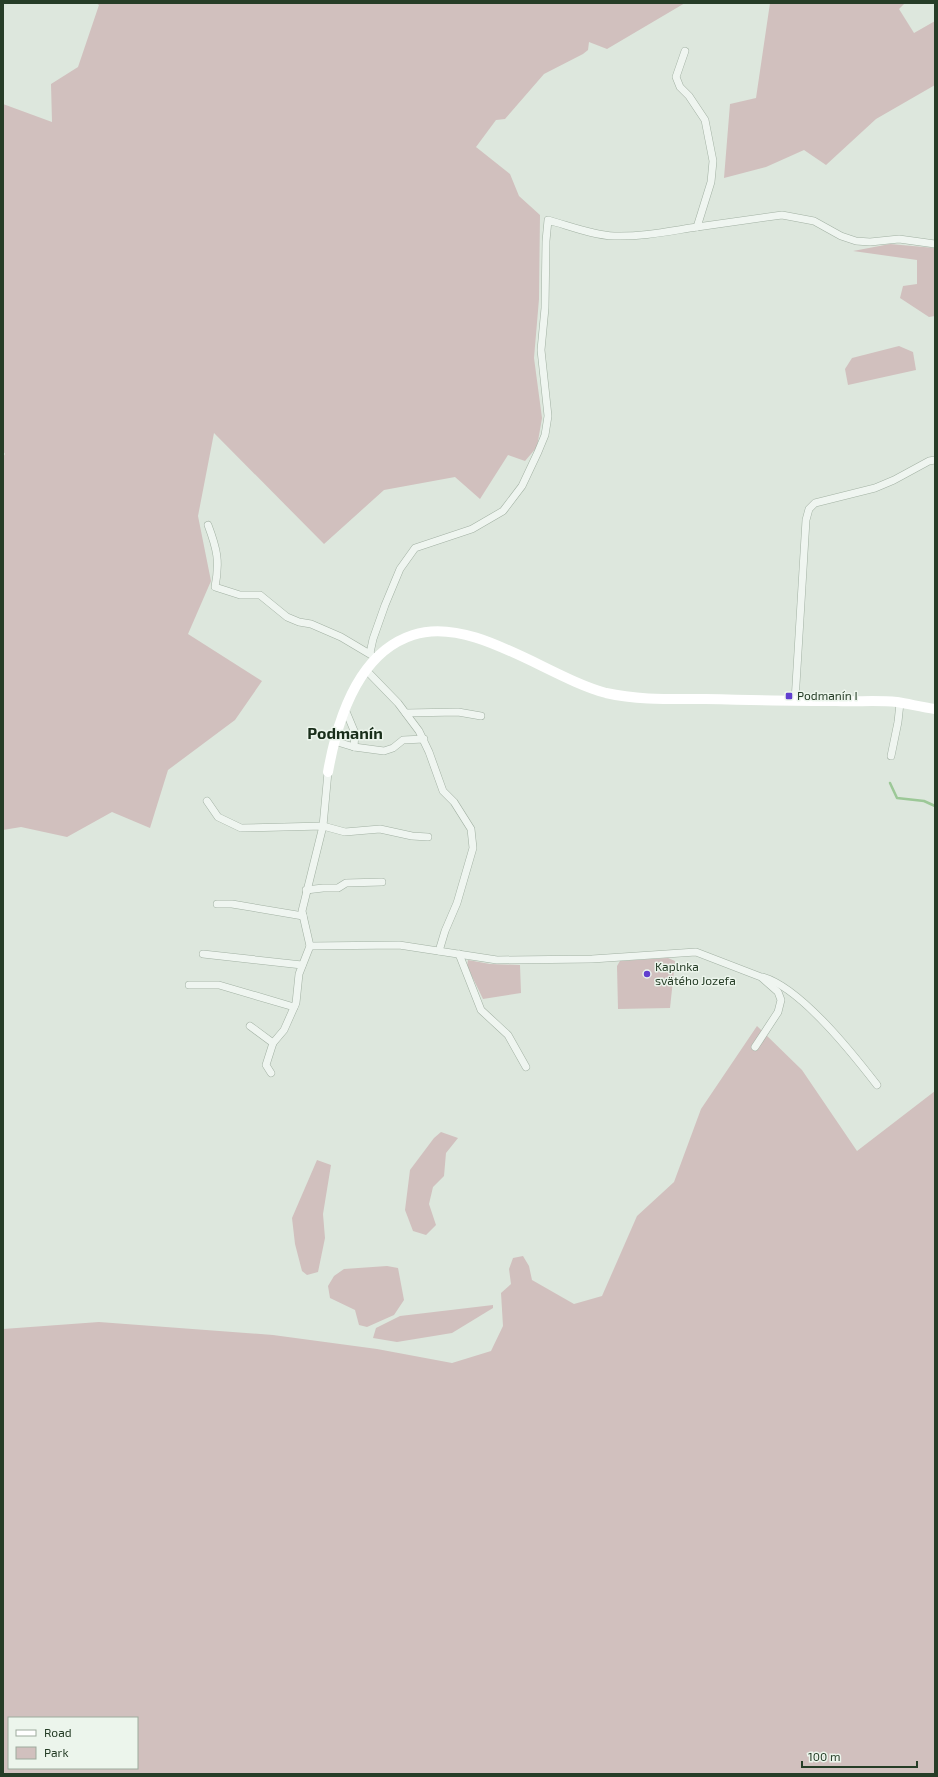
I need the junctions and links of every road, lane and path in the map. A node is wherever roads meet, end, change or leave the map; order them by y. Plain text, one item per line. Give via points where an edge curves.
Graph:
1 (685, 50) dead end
2 (697, 227) junction
3 (935, 244) edge
4 (935, 460) edge
5 (208, 525) dead end
6 (373, 656) junction
7 (366, 670) junction
8 (795, 701) junction
9 (900, 703) junction
10 (344, 709) junction
11 (935, 709) edge
12 (406, 713) junction
13 (481, 716) dead end
14 (424, 739) junction
15 (334, 741) junction
16 (354, 747) junction
17 (891, 756) dead end
18 (328, 772) joint
19 (207, 801) dead end
20 (323, 826) junction
21 (428, 837) dead end
22 (382, 882) dead end
23 (306, 890) junction
24 (217, 904) dead end
25 (303, 916) junction
26 (310, 946) junction
27 (439, 951) junction
28 (203, 954) dead end
29 (459, 954) junction
30 (302, 965) junction
31 (761, 977) junction
32 (189, 985) dead end
33 (294, 1007) junction
34 (250, 1026) dead end
35 (273, 1043) junction
36 (755, 1047) dead end
37 (526, 1067) dead end
38 (271, 1073) dead end
39 (877, 1085) dead end

1 - 2 street via 676,77 680,87 705,120 713,161 711,182
2 - 3 street via 782,215 814,221 856,241 899,240
2 - 6 street via 633,236 613,236 548,220 541,350 548,416 545,435 522,486 503,512 472,529 415,548 400,569 385,605 373,639
4 - 8 street via 875,488 815,503 809,509 806,520
5 - 6 street via 218,561 215,587 240,595 260,595 287,617 311,624
6 - 7 street
6 - 8 street via 422,632 453,632 479,639 579,683 611,694 678,699
7 - 10 street
7 - 12 street
8 - 9 street
9 - 11 street
9 - 17 street
10 - 15 street
10 - 16 street via 355,733
12 - 13 street via 458,712
12 - 14 street
14 - 16 street via 403,740 384,751
14 - 27 street via 443,791 454,802 471,829 473,848 457,903
15 - 16 street
15 - 18 street
18 - 20 street
19 - 20 street via 218,818 241,828
20 - 21 street via 345,832 380,829
20 - 23 street
22 - 23 street via 346,883 338,888
23 - 25 street
24 - 25 street via 232,904
25 - 26 street
26 - 27 street via 399,945
26 - 30 street
27 - 29 street
28 - 30 street
29 - 31 street via 497,960 584,959 696,952
29 - 37 street via 481,1010 508,1035
30 - 33 street
31 - 36 street via 778,992 781,1000 778,1012
31 - 39 street via 773,980 800,1000 833,1031
32 - 33 street via 219,984
33 - 35 street via 284,1030
34 - 35 street
35 - 38 street via 266,1065

